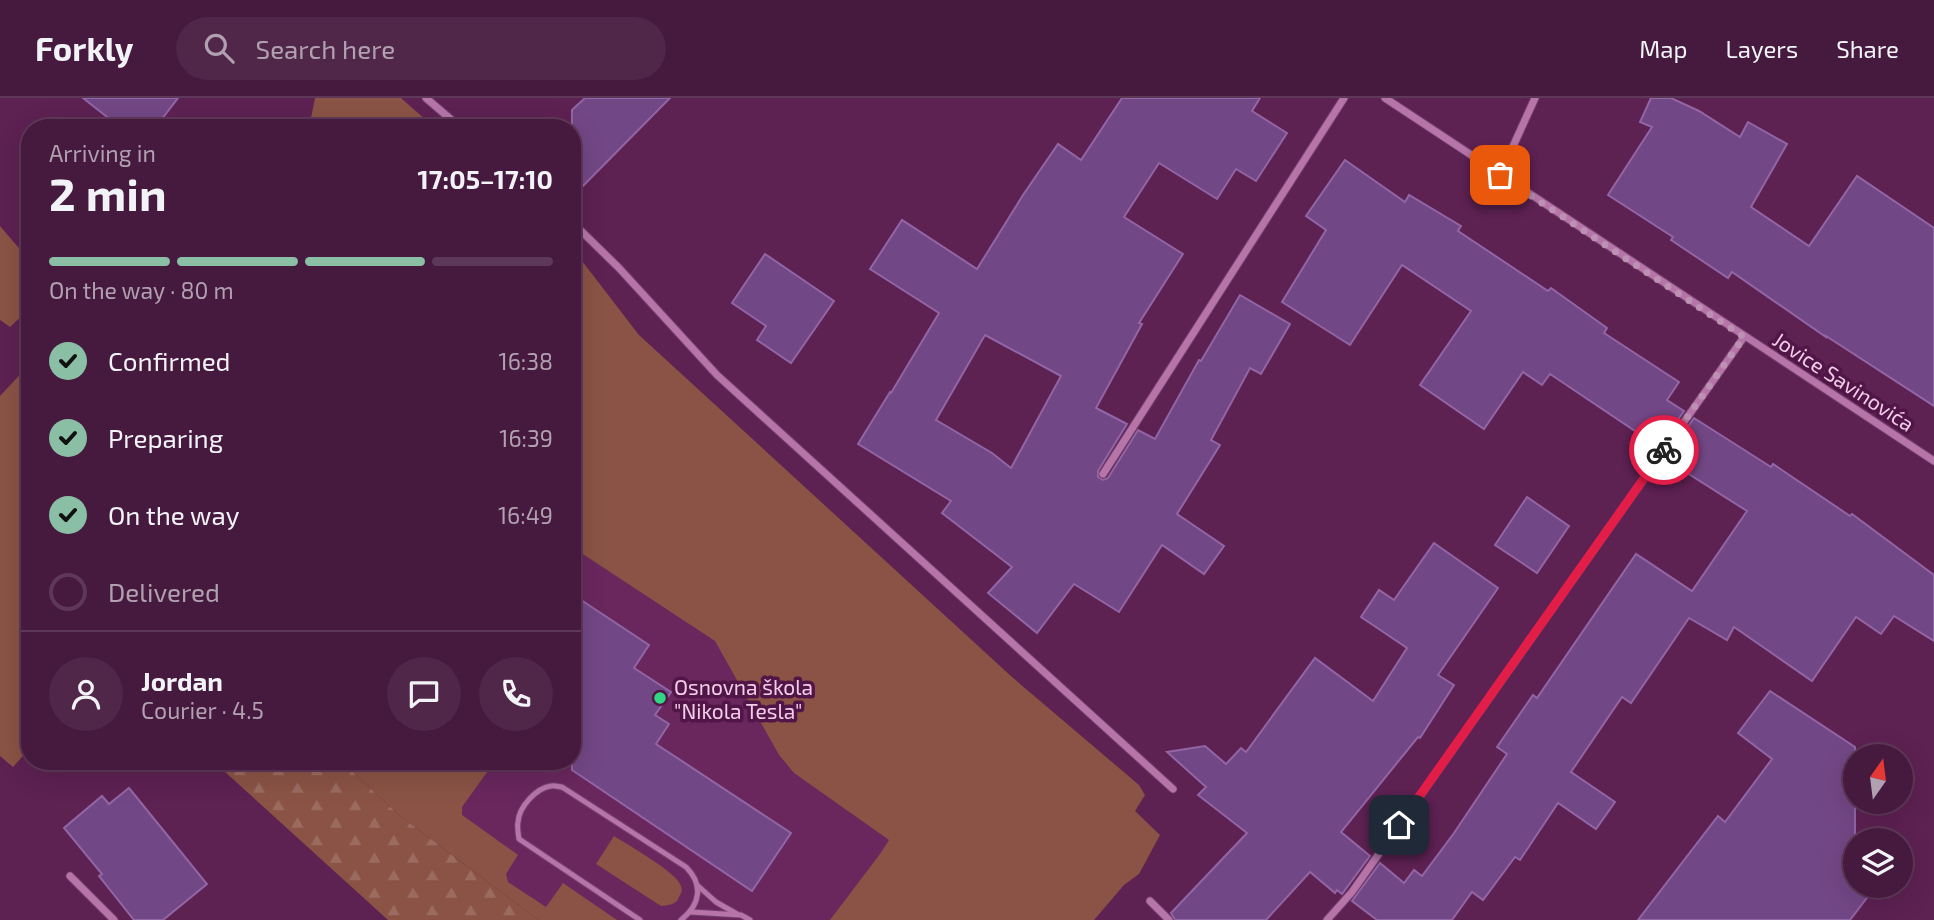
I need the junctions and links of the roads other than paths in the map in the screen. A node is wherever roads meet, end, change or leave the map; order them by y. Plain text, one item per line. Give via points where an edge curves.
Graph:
1 (426, 98) edge
2 (1344, 98) edge
3 (1385, 98) edge
4 (1535, 98) edge
5 (450, 119) edge
6 (1500, 175) junction
7 (581, 231) edge
8 (1744, 337) junction
9 (1934, 461) edge
10 (1103, 474) dead end
11 (1173, 789) dead end
12 (70, 876) dead end
13 (698, 885) junction
14 (1150, 901) dead end
15 (691, 912) junction
16 (741, 915) junction
17 (114, 920) edge
18 (640, 920) edge
19 (681, 920) edge
20 (750, 920) edge
21 (1169, 920) edge
22 (1327, 920) edge

1 - 5 street
2 - 10 street
3 - 6 street, Jovice Savinovića
4 - 6 street
6 - 8 street, Jovice Savinovića
7 - 11 street via 717,375
8 - 9 street, Jovice Savinovića
8 - 22 street via 1352,892
12 - 17 street
13 - 15 lane
13 - 16 lane via 716,902
13 - 18 lane via 686,867 562,787 552,785 533,796 520,813 519,839
14 - 21 street
15 - 16 lane
15 - 19 lane
16 - 20 lane

